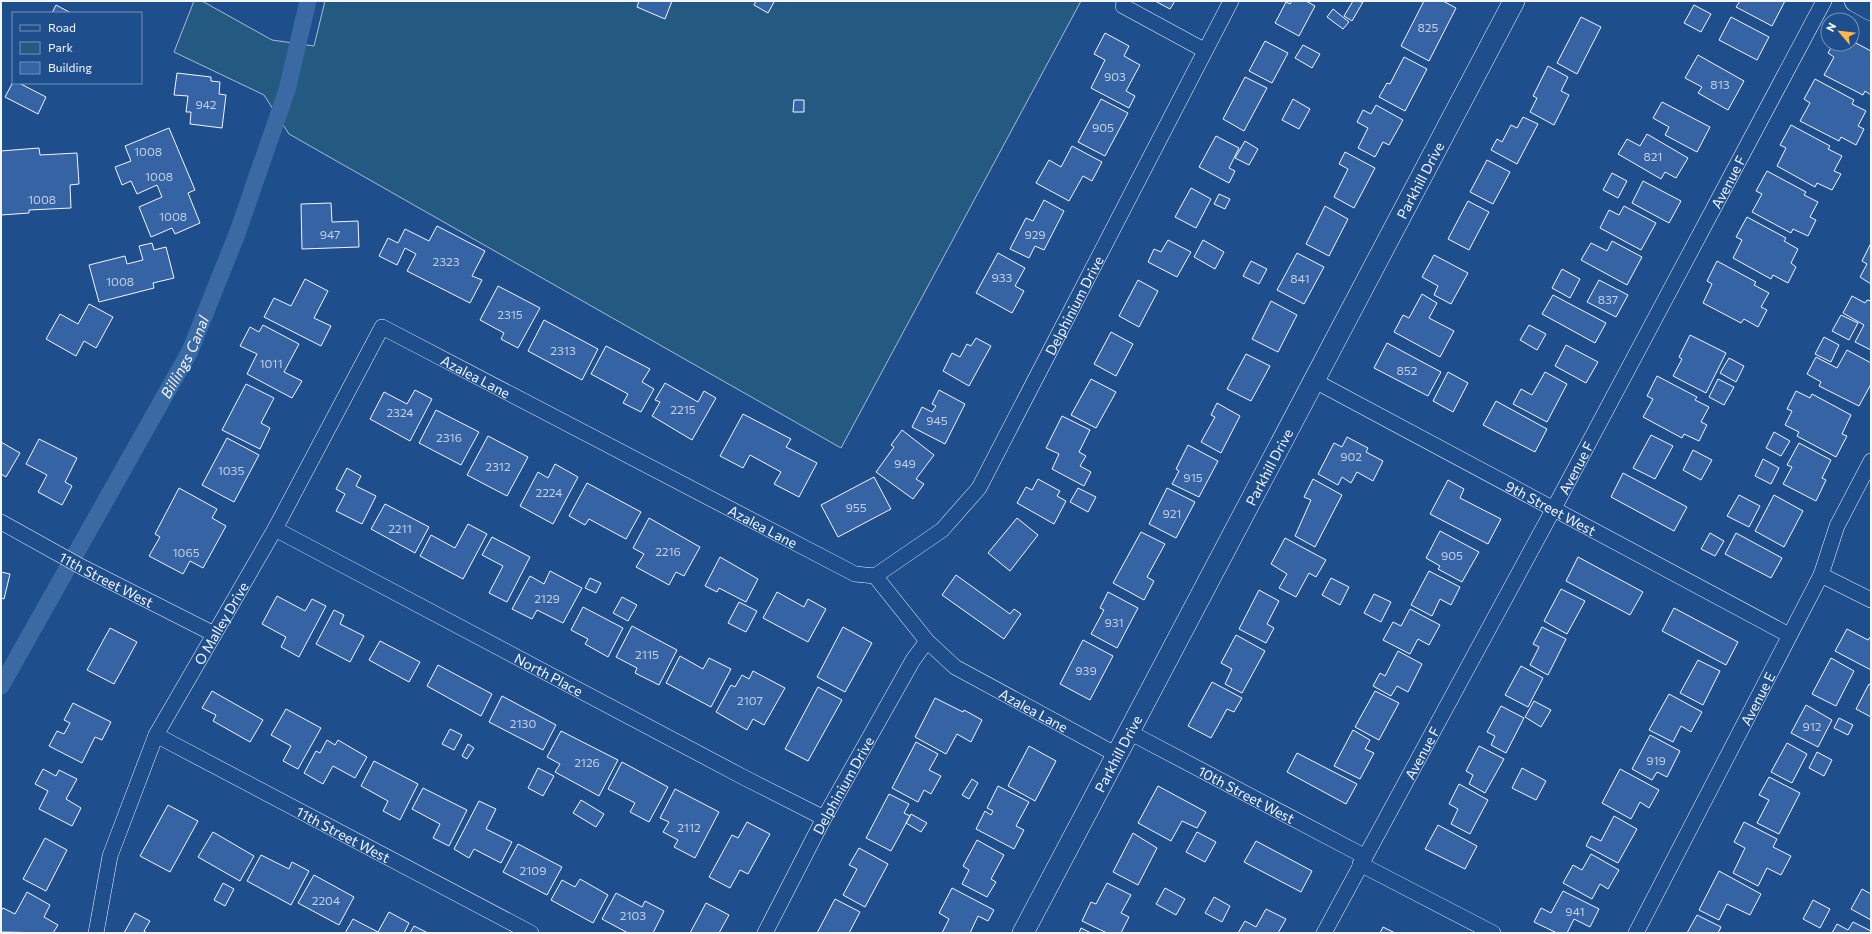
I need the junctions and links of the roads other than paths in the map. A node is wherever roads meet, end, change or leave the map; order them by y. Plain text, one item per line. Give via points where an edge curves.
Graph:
1 (1231, 1) edge
2 (1514, 1) edge
3 (1824, 1) edge
4 (1855, 1) edge
5 (1123, 6) dead end
6 (1871, 10) edge
7 (1204, 50) junction
8 (382, 327) joint
9 (1313, 380) junction
10 (1871, 461) edge
11 (1553, 510) junction
12 (1, 522) edge
13 (275, 529) junction
14 (1821, 574) junction
15 (875, 576) junction
16 (1871, 600) edge
17 (214, 634) junction
18 (1789, 636) junction
19 (927, 641) junction
20 (1129, 732) junction
21 (156, 735) junction
22 (1117, 755) junction
23 (824, 818) junction
24 (1362, 860) junction
25 (96, 933) edge
26 (531, 933) edge
27 (765, 933) edge
28 (1023, 933) edge
29 (1324, 933) edge
30 (1493, 933) edge
31 (1636, 933) edge

1 - 7 street, Delphinium Drive
2 - 9 street, Parkhill Drive
3 - 11 street, Avenue F
4 - 6 street
5 - 7 street
7 - 15 street, Delphinium Drive via 979,488 942,530
8 - 13 street, O Malley Drive
8 - 15 street, Azalea Lane via 855,574
9 - 11 street, 9th Street West
9 - 20 street, Parkhill Drive
10 - 14 street, Avenue E via 1837,526
11 - 18 street, 9th Street West
11 - 24 street, Avenue F
12 - 17 street, 11th Street West via 82,567
13 - 17 street, O Malley Drive
13 - 23 street, North Place
14 - 16 street
14 - 18 street, Avenue E
15 - 19 street, Azalea Lane
17 - 21 street, O Malley Drive
18 - 31 street, Avenue E
19 - 22 street, Azalea Lane via 955,667
19 - 23 street, Delphinium Drive via 913,660
20 - 22 street, Parkhill Drive
20 - 24 street, 10th Street West
21 - 25 street, O Malley Drive via 110,856
21 - 26 street, 11th Street West
22 - 28 street, Parkhill Drive
23 - 27 street, Delphinium Drive
24 - 29 street, Avenue F
24 - 30 street, 10th Street West

